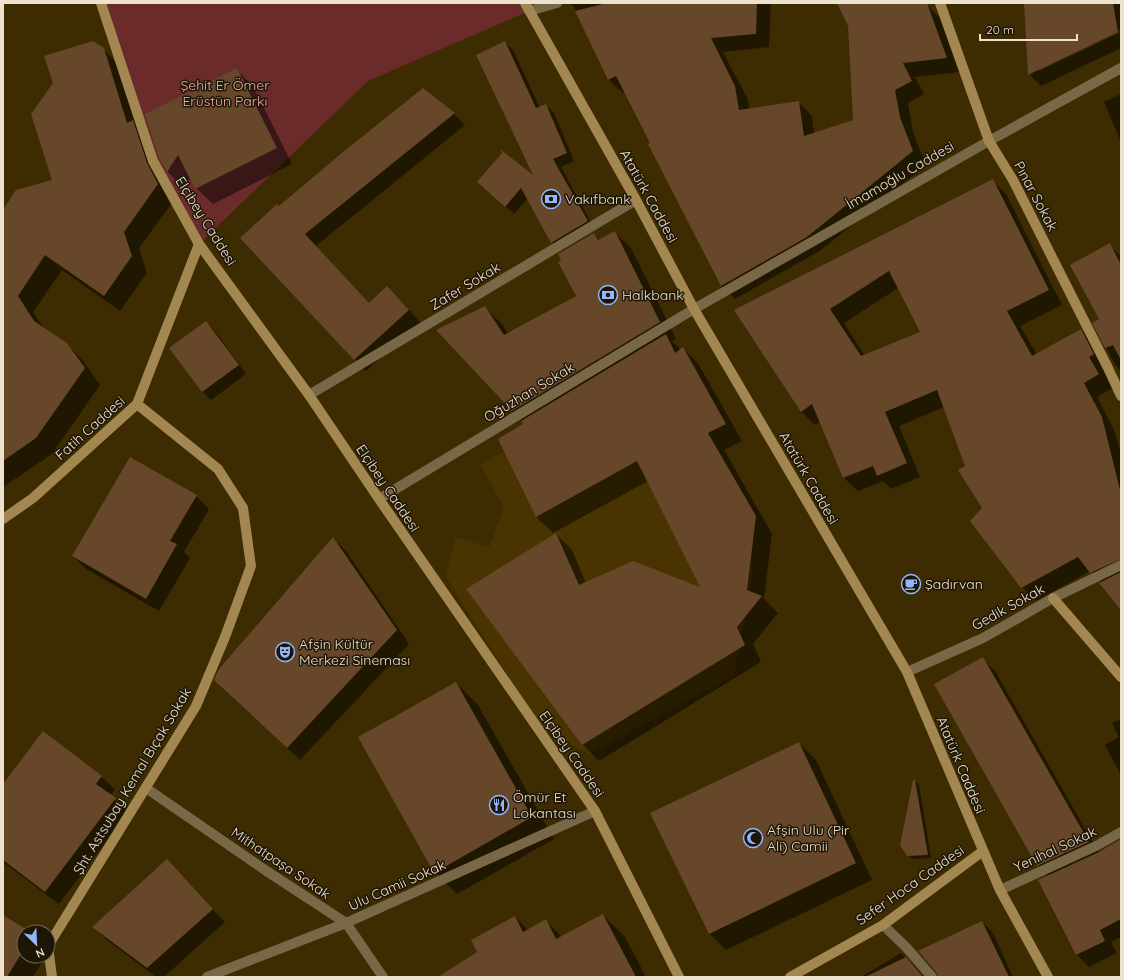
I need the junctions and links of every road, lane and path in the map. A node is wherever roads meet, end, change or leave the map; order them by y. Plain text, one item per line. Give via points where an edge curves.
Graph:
1 (101, 3) edge
2 (556, 3) edge
3 (940, 3) edge
4 (527, 7) edge
5 (1121, 68) edge
6 (989, 140) junction
7 (636, 200) junction
8 (200, 244) junction
9 (694, 309) junction
10 (309, 395) junction
11 (1121, 396) edge
12 (137, 404) junction
13 (379, 499) junction
14 (3, 519) edge
15 (1121, 564) edge
16 (1054, 598) junction
17 (906, 672) junction
18 (1121, 677) edge
19 (146, 788) junction
20 (595, 811) junction
21 (1121, 832) edge
22 (982, 851) junction
23 (1000, 890) junction
24 (346, 923) junction
25 (883, 925) junction
26 (52, 977) edge
27 (207, 977) edge
28 (383, 977) edge
29 (679, 977) edge
30 (790, 977) edge
31 (932, 977) edge
32 (1048, 977) edge

1 - 8 main road, Elçibey Caddesi via 153,161
2 - 4 street
3 - 6 main road, Pınar Sokak
4 - 7 main road, Atatürk Caddesi
5 - 6 street, İmamoğlu Caddesi
6 - 9 street, İmamoğlu Caddesi
6 - 11 main road, Pınar Sokak via 1013,180
7 - 9 main road, Atatürk Caddesi
7 - 10 street, Zafer Sokak
8 - 10 main road, Elçibey Caddesi
8 - 12 main road, Fatih Caddesi
9 - 13 street, Oğuzhan Sokak
9 - 17 main road, Atatürk Caddesi
10 - 13 main road, Elçibey Caddesi
12 - 14 main road, Fatih Caddesi via 33,498
12 - 19 main road, Şht. Astsubay Kemal Bıçak Sokak via 218,469 243,508 251,566 196,706
13 - 20 main road, Elçibey Caddesi
15 - 16 street, Gedik Sokak
16 - 17 street, Gedik Sokak via 983,638
16 - 18 main road
17 - 22 main road, Atatürk Caddesi
19 - 24 street, Mithatpaşa Sokak
19 - 26 main road, Şht. Astsubay Kemal Bıçak Sokak via 48,946
20 - 24 street, Ulu Camii Sokak
20 - 29 main road, Elçibey Caddesi
21 - 23 street, Yenihal Sokak
22 - 23 main road, Atatürk Caddesi
22 - 25 main road, Sefer Hoca Caddesi
23 - 32 main road, Atatürk Caddesi
24 - 27 street, Ulu Camii Sokak
24 - 28 street, Mithatpaşa Sokak
25 - 30 main road, Sefer Hoca Caddesi
25 - 31 street

